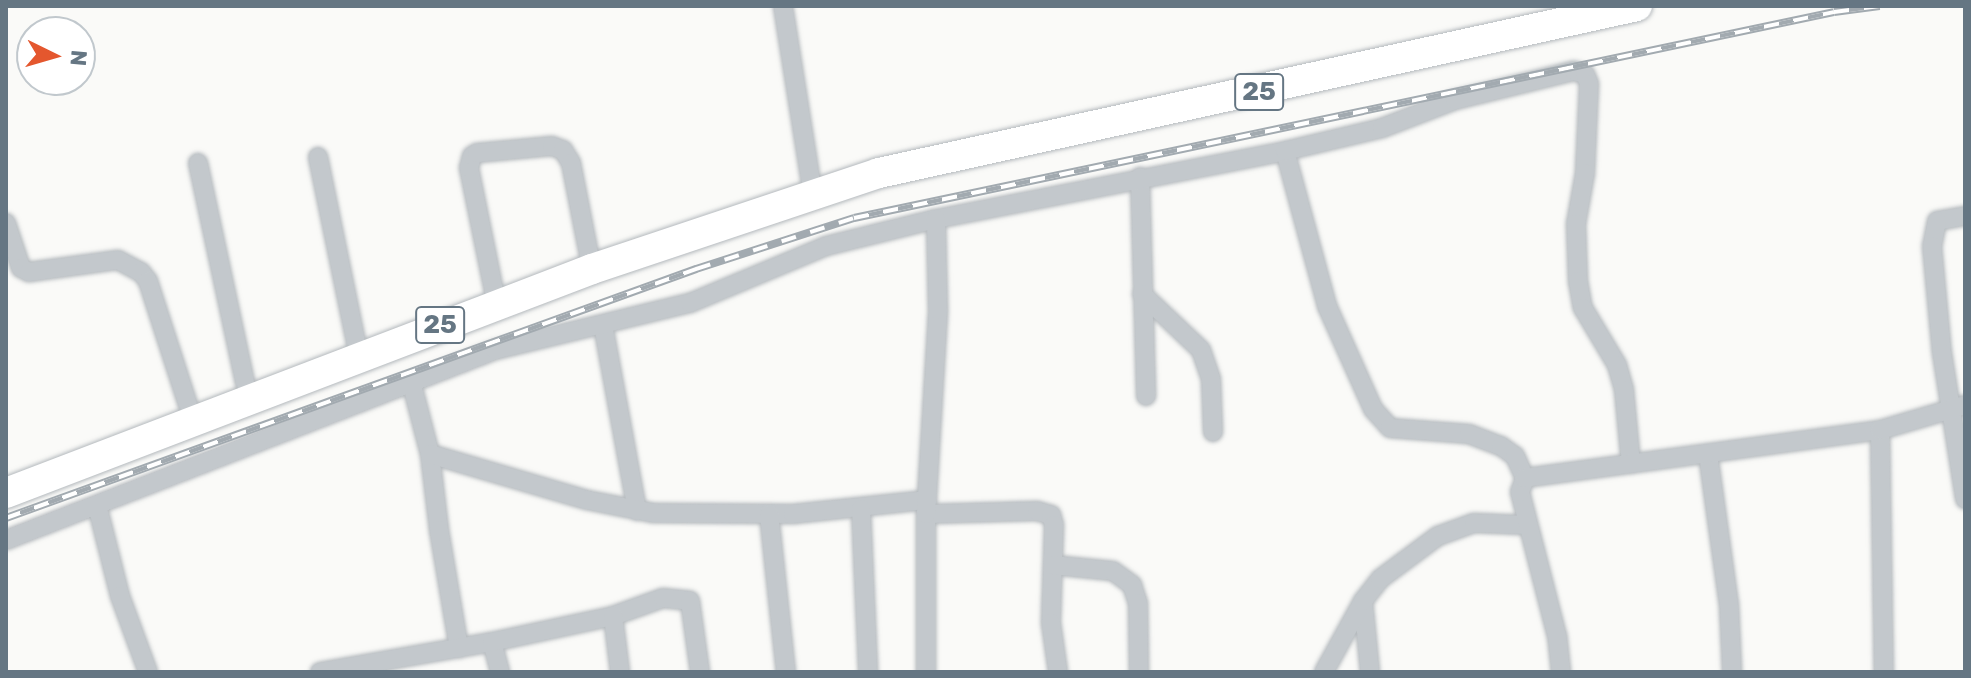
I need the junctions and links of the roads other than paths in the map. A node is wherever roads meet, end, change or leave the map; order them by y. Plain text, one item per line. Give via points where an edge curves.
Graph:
1 (783, 6) edge
2 (1637, 6) edge
3 (1285, 151) junction
4 (318, 157) dead end
5 (198, 163) dead end
6 (879, 173) junction
7 (1140, 177) junction
8 (811, 182) junction
9 (1965, 216) edge
10 (936, 219) junction
11 (6, 223) edge
12 (589, 255) junction
13 (494, 291) junction
14 (1142, 294) junction
15 (603, 325) junction
16 (356, 342) junction
17 (245, 383) junction
18 (412, 385) junction
19 (1146, 396) dead end
20 (188, 405) junction
21 (1958, 406) edge
22 (1880, 430) junction
23 (1213, 432) dead end
24 (430, 454) junction
25 (1708, 454) junction
26 (1631, 464) junction
27 (6, 471) edge
28 (1525, 478) junction
29 (6, 493) edge
30 (1965, 499) edge
31 (97, 505) junction
32 (926, 507) junction
33 (861, 509) junction
34 (637, 511) junction
35 (769, 514) junction
36 (1527, 525) junction
37 (6, 540) edge
38 (1053, 565) junction
39 (1363, 601) junction
40 (613, 616) junction
41 (492, 642) junction
42 (459, 648) junction
43 (148, 672) edge
44 (320, 672) edge
45 (500, 672) edge
46 (620, 672) edge
47 (700, 672) edge
48 (786, 672) edge
49 (868, 672) edge
50 (926, 672) edge
51 (1058, 672) edge
52 (1139, 672) edge
53 (1324, 672) edge
54 (1370, 672) edge
55 (1561, 672) edge
56 (1732, 672) edge
57 (1884, 672) edge

1 - 8 street
2 - 6 highway, 25
3 - 7 street
3 - 26 street via 1382,128 1455,100 1574,71 1587,75 1585,173 1576,224 1578,281 1583,308 1617,365
3 - 28 street via 1327,306 1373,409 1390,428 1469,434 1501,446 1515,456
4 - 16 street
5 - 17 street
6 - 8 highway, 25 via 854,171
6 - 29 highway, 25 via 592,269
7 - 10 street
7 - 14 street
8 - 12 highway, 25
9 - 21 street via 1940,218 1933,229 1942,353
10 - 15 street via 826,246 690,303
10 - 32 street via 938,310
11 - 20 street via 21,268 29,272 118,260 141,272
12 - 13 highway, 25
12 - 13 street via 571,163 563,150 552,146 477,153 469,168
13 - 16 highway, 25
14 - 19 street
14 - 23 street via 1201,350 1211,379
15 - 18 street via 495,350
15 - 34 street
16 - 17 highway, 25
17 - 20 highway, 25
18 - 24 street
18 - 31 street
20 - 27 highway, 25
21 - 22 street
21 - 30 street
22 - 25 street
22 - 57 street
24 - 34 street
24 - 42 street
25 - 26 street
25 - 56 street via 1729,605
26 - 28 street
28 - 36 street via 1520,492
31 - 37 street
31 - 43 street via 120,596
32 - 33 street
32 - 38 street via 1051,515
32 - 50 street
33 - 35 street
33 - 49 street
34 - 35 street
35 - 48 street
36 - 39 street via 1497,522 1458,527 1438,536 1380,579
36 - 55 street via 1551,608
38 - 51 street via 1051,623
38 - 52 street via 1113,571 1132,585 1138,603
39 - 53 street
39 - 54 street
40 - 41 street
40 - 46 street
40 - 47 street via 663,598 690,601
41 - 42 street
41 - 45 street
42 - 44 street

